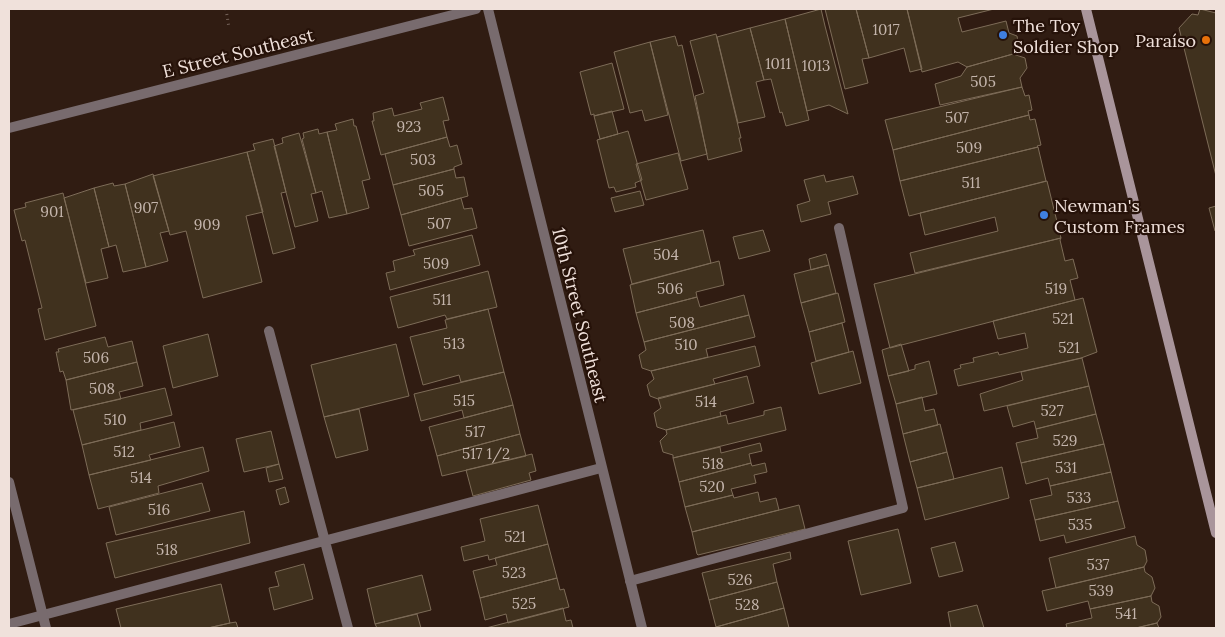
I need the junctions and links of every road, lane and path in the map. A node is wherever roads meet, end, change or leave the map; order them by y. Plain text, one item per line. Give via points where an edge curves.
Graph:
1 (226, 9) edge
2 (476, 9) edge
3 (488, 9) edge
4 (1086, 9) edge
5 (230, 28) dead end
6 (9, 128) edge
7 (838, 228) dead end
8 (269, 331) dead end
9 (601, 468) junction
10 (9, 482) edge
11 (1216, 533) edge
12 (324, 539) junction
13 (630, 581) junction
14 (42, 615) junction
15 (9, 624) edge
16 (46, 628) edge
17 (348, 628) edge
18 (642, 628) edge

1 - 5 path
2 - 6 street, E Street Southeast
3 - 9 street, 10th Street Southeast
4 - 11 main road
7 - 13 street via 903,508
8 - 12 street
9 - 12 street
9 - 13 street, 10th Street Southeast
10 - 14 street
12 - 14 street
12 - 17 street
13 - 18 street, 10th Street Southeast
14 - 15 street
14 - 16 street

